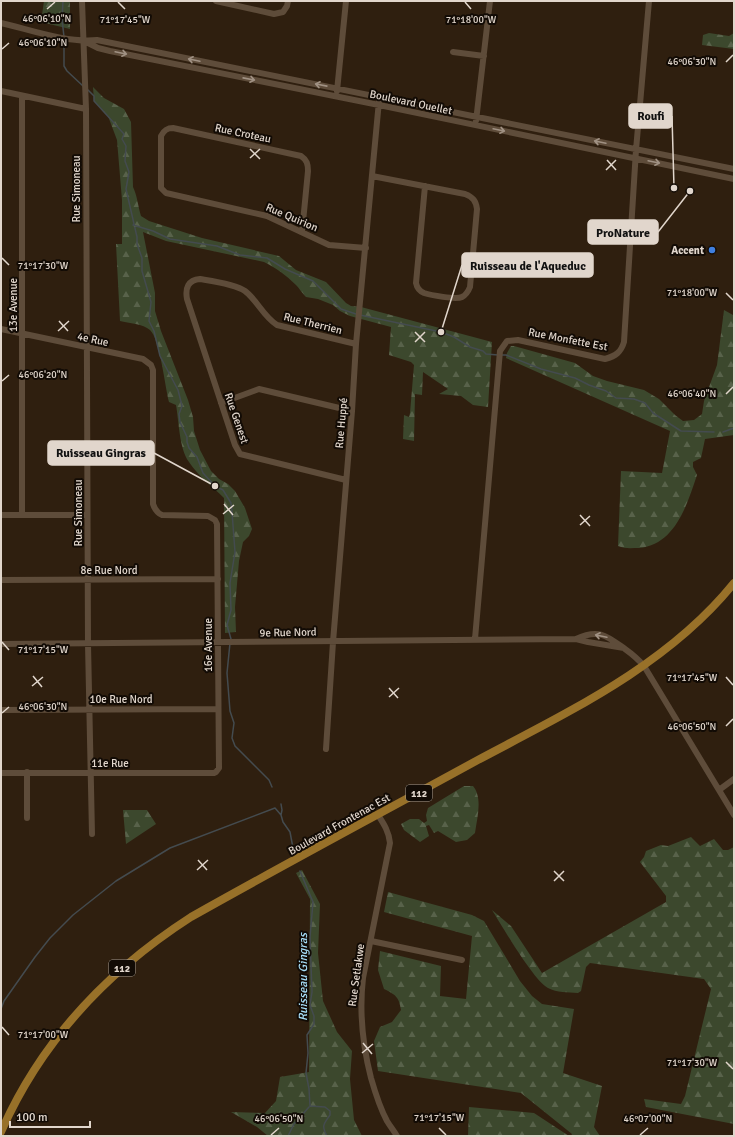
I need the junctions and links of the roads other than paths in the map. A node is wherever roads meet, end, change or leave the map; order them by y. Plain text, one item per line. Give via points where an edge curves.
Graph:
1 (82, 1) edge
2 (216, 1) edge
3 (288, 1) edge
4 (346, 1) edge
5 (490, 1) edge
6 (649, 1) edge
7 (1, 23) edge
8 (84, 41) junction
9 (453, 52) dead end
10 (484, 56) junction
11 (338, 88) junction
12 (1, 91) edge
13 (22, 96) junction
14 (337, 97) junction
15 (379, 98) junction
16 (379, 105) junction
17 (86, 109) junction
18 (476, 117) junction
19 (476, 125) junction
20 (636, 150) junction
21 (636, 159) junction
22 (734, 169) edge
23 (372, 176) junction
24 (734, 179) edge
25 (425, 186) junction
26 (164, 191) joint
27 (302, 232) junction
28 (366, 248) junction
29 (188, 285) joint
30 (1, 329) edge
31 (23, 334) junction
32 (356, 344) junction
33 (87, 348) junction
34 (221, 403) junction
35 (352, 410) junction
36 (346, 480) junction
37 (1, 515) edge
38 (22, 515) junction
39 (87, 515) junction
40 (215, 520) joint
41 (218, 579) junction
42 (1, 580) edge
43 (88, 580) junction
44 (734, 583) edge
45 (475, 639) junction
46 (333, 642) junction
47 (217, 643) junction
48 (1, 644) edge
49 (88, 644) junction
50 (644, 666) junction
51 (89, 709) junction
52 (218, 709) junction
53 (1, 710) edge
54 (326, 750) dead end
55 (218, 771) joint
56 (1, 772) edge
57 (27, 772) junction
58 (90, 772) junction
59 (734, 779) edge
60 (719, 790) junction
61 (378, 815) junction
62 (734, 815) edge
63 (27, 818) dead end
64 (92, 834) dead end
65 (371, 941) junction
66 (462, 960) dead end
67 (1, 1132) edge
68 (397, 1136) edge

1 - 8 street, Rue Simoneau
2 - 3 street via 274,14 283,12
4 - 11 street
5 - 10 street
6 - 20 street, Rue Monfette Est
7 - 8 street, Boulevard Ouellet
11 -> 8 street, Boulevard Ouellet via 97,40
8 -> 14 street, Boulevard Ouellet via 110,51
8 - 17 street, Rue Simoneau
9 - 10 street
10 - 18 street
11 - 14 street
11 - 15 street, Boulevard Ouellet
12 - 13 street
13 - 17 street
13 - 31 street, 13e Avenue
14 - 16 street, Boulevard Ouellet
15 - 16 street, Rue Huppé
15 - 18 street, Boulevard Ouellet
16 - 19 street, Boulevard Ouellet
16 - 23 street, Rue Huppé
17 - 33 street, Rue Simoneau
18 - 19 street
20 -> 18 street, Boulevard Ouellet
19 -> 21 street, Boulevard Ouellet
20 - 21 street, Rue Monfette Est
20 - 22 street, Boulevard Ouellet
21 -> 24 street, Boulevard Ouellet
21 - 45 street, Rue Monfette Est via 622,348 613,357 606,359 513,340 507,341 500,351
23 - 25 street
23 - 28 street, Rue Huppé
25 - 25 street via 416,283 425,293 463,297 468,291 477,209 475,201 465,194
26 - 27 street, Rue Quirion via 267,216
26 - 27 street, Rue Croteau via 161,185 161,136 169,128 301,156 305,158 308,166
27 - 28 street, Rue Quirion via 329,245
28 - 32 street, Rue Huppé
29 - 32 street, Rue Therrien via 200,278 238,287 277,325
29 - 34 street, Rue Genest via 187,298
30 - 31 street, 4e Rue
31 - 33 street, 4e Rue
31 - 38 street, 13e Avenue
32 - 35 street, Rue Huppé
33 - 39 street, Rue Simoneau
33 - 40 street, 4e Rue via 143,359 151,365 155,509 162,515 208,516
34 - 35 street via 259,389
34 - 36 street, Rue Genest via 240,454
35 - 36 street, Rue Huppé
36 - 46 street, Rue Huppé
37 - 38 street
38 - 39 street
39 - 43 street, Rue Simoneau
40 - 41 street, 16e Avenue
41 - 43 street, 8e Rue Nord
41 - 47 street, 16e Avenue
42 - 43 street, 8e Rue Nord
43 - 49 street, Rue Simoneau
44 - 50 main road, Boulevard Frontenac Est / 112 via 674,644
45 - 46 street, 9e Rue Nord
45 - 50 street, 9e Rue Nord via 576,639 585,634 600,634 612,639
46 - 47 street, 9e Rue Nord
46 - 54 street, Rue Huppé
47 - 49 street, 9e Rue Nord
47 - 52 street, 16e Avenue
48 - 49 street, 9e Rue Nord
49 - 51 street, Rue Simoneau
50 - 60 street, 9e Rue Nord
50 - 61 main road, Boulevard Frontenac Est / 112 via 554,719
51 - 52 street, 10e Rue Nord
51 - 53 street, 10e Rue Nord
51 - 58 street, Rue Simoneau
52 - 55 street, 16e Avenue
55 - 58 street, 11e Rue
56 - 57 street, 11e Rue
57 - 58 street, 11e Rue
57 - 63 street
58 - 64 street, Rue Simoneau
59 - 60 street
60 - 62 street, 9e Rue Nord
61 - 65 street, Rue Setlakwe via 384,823 390,843
61 - 67 main road, Boulevard Frontenac Est / 112 via 191,917 126,964 86,1003 48,1049 20,1093
65 - 66 street
65 - 68 street, Rue Setlakwe via 361,997 362,1033 375,1092 387,1121

